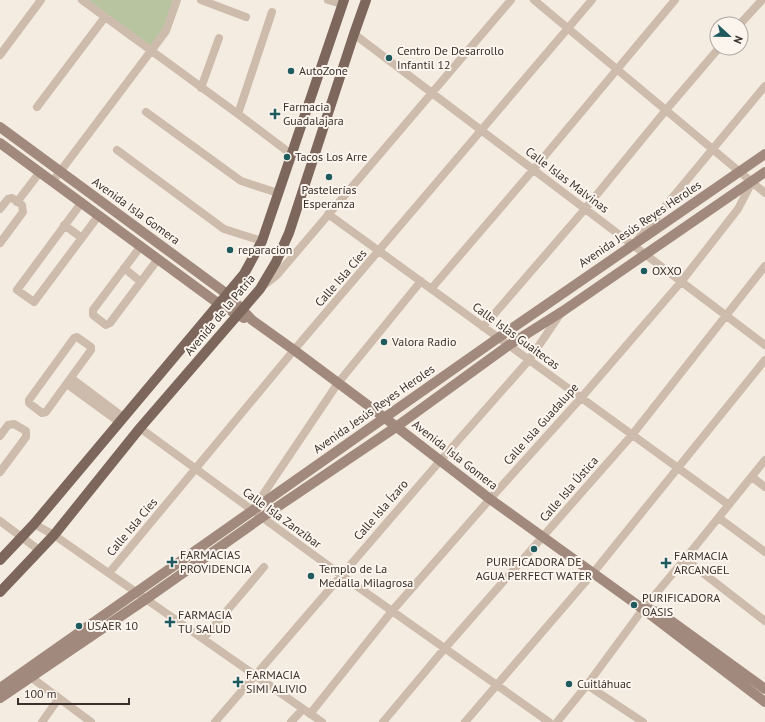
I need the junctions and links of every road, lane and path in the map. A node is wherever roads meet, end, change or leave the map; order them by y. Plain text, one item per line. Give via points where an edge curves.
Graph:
1 (41, 0) edge
2 (82, 0) edge
3 (177, 0) edge
4 (201, 0) edge
5 (328, 0) edge
6 (366, 0) edge
7 (511, 0) edge
8 (534, 0) edge
9 (592, 0) edge
10 (675, 0) edge
11 (343, 2) edge
12 (761, 2) edge
13 (272, 12) dead end
14 (246, 16) dead end
15 (748, 16) edge
16 (105, 17) junction
17 (568, 28) junction
18 (354, 34) junction
19 (219, 38) dead end
20 (151, 51) junction
21 (0, 55) edge
22 (712, 56) edge
23 (618, 70) junction
24 (765, 86) edge
25 (201, 88) junction
26 (432, 93) junction
27 (37, 107) dead end
28 (666, 110) junction
29 (146, 112) dead end
30 (238, 114) junction
31 (0, 127) edge
32 (482, 130) junction
33 (0, 143) edge
34 (117, 150) dead end
35 (713, 150) junction
36 (291, 154) junction
37 (765, 154) edge
38 (533, 170) junction
39 (60, 171) junction
40 (40, 172) junction
41 (740, 172) junction
42 (765, 172) edge
43 (53, 181) junction
44 (752, 182) junction
45 (278, 193) junction
46 (765, 193) edge
47 (17, 202) junction
48 (82, 202) junction
49 (0, 209) edge
50 (585, 209) junction
51 (328, 214) junction
52 (99, 215) junction
53 (64, 225) junction
54 (82, 238) junction
55 (262, 241) junction
56 (0, 243) edge
57 (632, 245) junction
58 (141, 246) junction
59 (380, 251) junction
60 (646, 255) junction
61 (158, 259) junction
62 (765, 266) edge
63 (124, 268) junction
64 (421, 281) junction
65 (141, 282) junction
66 (681, 282) junction
67 (431, 289) junction
68 (260, 290) junction
69 (227, 294) junction
70 (219, 304) junction
71 (563, 311) junction
72 (240, 312) junction
73 (726, 316) junction
74 (483, 327) junction
75 (498, 338) junction
76 (509, 345) junction
77 (765, 345) edge
78 (294, 350) junction
79 (529, 360) junction
80 (765, 360) edge
81 (69, 381) junction
82 (338, 383) junction
83 (581, 398) junction
84 (385, 418) junction
85 (121, 420) junction
86 (396, 427) junction
87 (140, 428) junction
88 (632, 435) junction
89 (0, 436) edge
90 (765, 460) edge
91 (440, 461) junction
92 (678, 468) junction
93 (195, 470) junction
94 (0, 472) edge
95 (752, 477) junction
96 (765, 487) edge
97 (490, 499) junction
98 (729, 505) junction
99 (252, 511) junction
100 (261, 518) junction
101 (719, 518) junction
102 (0, 521) edge
103 (34, 524) junction
104 (54, 535) junction
105 (22, 537) junction
106 (542, 537) junction
107 (39, 550) junction
108 (765, 552) edge
109 (685, 559) junction
110 (0, 560) edge
111 (264, 566) dead end
112 (593, 573) junction
113 (109, 574) junction
114 (341, 575) junction
115 (0, 592) edge
116 (136, 593) junction
117 (146, 599) junction
118 (643, 609) junction
119 (392, 612) junction
120 (765, 621) edge
121 (203, 639) junction
122 (445, 648) junction
123 (28, 675) junction
124 (255, 675) junction
125 (497, 685) junction
126 (587, 685) junction
127 (0, 688) edge
128 (765, 689) edge
129 (0, 698) edge
130 (59, 698) junction
131 (765, 702) edge
132 (306, 711) junction
133 (42, 722) edge
134 (91, 722) edge
135 (214, 722) edge
136 (291, 722) edge
137 (322, 722) edge
138 (383, 722) edge
139 (465, 722) edge
140 (549, 722) edge
141 (557, 722) edge
142 (643, 722) edge

1 - 21 street
2 - 16 street
3 - 20 street via 166,31
4 - 14 street
5 - 11 street
6 - 18 main road, Avenida de la Patria
7 - 26 street
8 - 17 street
9 - 17 street, Calle Isla Cíes
10 - 23 street
11 - 36 main road, Avenida de la Patria
12 - 15 street
13 - 30 street
16 - 20 street
16 - 27 street
17 - 23 street
17 - 32 street, Calle Isla Cíes
18 - 26 street, Calle Islas Malvinas
18 - 68 main road, Avenida de la Patria via 289,233
19 - 25 street
20 - 25 street
20 - 39 street
22 - 28 street
23 - 28 street
23 - 38 street
24 - 35 street
25 - 30 street
26 - 32 street, Calle Islas Malvinas
26 - 51 street
28 - 35 street
28 - 50 street
29 - 45 street via 241,181
30 - 36 street
31 - 39 street, Avenida Isla Gomera
32 - 38 street, Calle Islas Malvinas
32 - 59 street, Calle Isla Cíes
33 - 40 street, Avenida Isla Gomera
34 - 55 street via 224,229
35 - 41 street
35 - 57 street
36 - 45 main road, Avenida de la Patria
37 - 41 street, Avenida Jesús Reyes Heroles
38 - 50 street, Calle Islas Malvinas
38 - 67 street
39 - 43 street
39 - 69 street, Avenida Isla Gomera
40 - 43 street, Avenida Isla Gomera
40 - 47 street
41 - 44 street
41 - 57 street, Avenida Jesús Reyes Heroles
42 - 44 street, Avenida Jesús Reyes Heroles
43 - 48 street, Avenida Isla Gomera
44 - 46 street
44 - 60 street, Avenida Jesús Reyes Heroles
44 - 66 street, Calle Isla Guadalupe via 738,209
45 - 55 main road, Avenida de la Patria
47 - 49 street via 12,198 8,199
47 - 56 street via 22,205 23,212
48 - 52 street, Avenida Isla Gomera
48 - 53 street
50 - 57 street, Calle Islas Malvinas
50 - 74 street
51 - 59 street, Calle Islas Guaitecas
51 - 68 street via 277,275
52 - 54 street
52 - 58 street, Avenida Isla Gomera
53 - 54 street
53 - 54 street via 17,290 34,302
55 - 69 main road, Avenida de la Patria via 244,274
57 - 60 street, Calle Islas Malvinas
57 - 75 street, Avenida Jesús Reyes Heroles
58 - 61 street, Avenida Isla Gomera
58 - 63 street
59 - 64 street, Calle Islas Guaitecas
59 - 78 street, Calle Isla Cíes
60 - 66 street, Calle Islas Malvinas
60 - 71 street, Avenida Jesús Reyes Heroles
61 - 65 street
61 - 70 street, Avenida Isla Gomera
62 - 73 street, Calle Isla Ústica
63 - 65 street
63 - 65 street via 92,315 106,325 110,323
64 - 67 street, Calle Islas Guaitecas
64 - 82 street
66 - 73 street, Calle Islas Malvinas
66 - 83 street, Calle Isla Guadalupe
67 - 74 street, Calle Islas Guaitecas
68 - 72 main road, Avenida de la Patria
69 - 70 main road, Avenida de la Patria
69 - 72 street, Avenida Isla Gomera
70 - 72 street, Avenida Isla Gomera
70 - 85 main road, Avenida de la Patria
71 - 76 street, Avenida Jesús Reyes Heroles
71 - 79 street, Calle Isla Ízaro
72 - 78 street, Avenida Isla Gomera
72 - 87 main road, Avenida de la Patria
73 - 77 street, Calle Islas Malvinas
73 - 88 street, Calle Isla Ústica
74 - 75 street, Calle Islas Guaitecas
75 - 76 street, Calle Islas Guaitecas
75 - 84 street, Avenida Jesús Reyes Heroles
76 - 79 street, Calle Islas Guaitecas
76 - 86 street, Avenida Jesús Reyes Heroles
78 - 82 street, Avenida Isla Gomera
78 - 93 street, Calle Isla Cíes
79 - 83 street, Calle Islas Guaitecas
79 - 91 street, Calle Isla Ízaro
80 - 92 street
81 - 81 street via 46,412 42,413 29,403 33,393 77,337 91,347 91,350
81 - 85 street
82 - 84 street, Avenida Isla Gomera
82 - 99 street
83 - 88 street, Calle Islas Guaitecas
83 - 97 street, Calle Isla Guadalupe
84 - 86 street, Avenida Isla Gomera
84 - 99 street, Avenida Jesús Reyes Heroles
85 - 103 main road, Avenida de la Patria
86 - 91 street, Avenida Isla Gomera
86 - 100 street, Avenida Jesús Reyes Heroles
87 - 93 street, Calle Isla Zanzíbar
87 - 104 main road, Avenida de la Patria
88 - 92 street, Calle Islas Guaitecas
88 - 106 street, Calle Isla Ústica
89 - 94 street via 8,425 14,424 26,432 26,437
90 - 95 street
91 - 97 street, Avenida Isla Gomera
91 - 114 street, Calle Isla Ízaro
92 - 98 street, Calle Islas Guaitecas
92 - 112 street
93 - 99 street, Calle Isla Zanzíbar
93 - 113 street, Calle Isla Cíes
95 - 96 street
95 - 98 street
97 - 106 street, Avenida Isla Gomera
97 - 119 street, Calle Isla Guadalupe
98 - 101 street
99 - 100 street, Calle Isla Zanzíbar
99 - 116 street, Avenida Jesús Reyes Heroles
100 - 114 street, Calle Isla Zanzíbar
100 - 117 street, Avenida Jesús Reyes Heroles
101 - 108 street
101 - 109 street
102 - 105 street
103 - 104 street
103 - 105 main road, Avenida de la Patria
104 - 107 main road, Avenida de la Patria
104 - 113 street
105 - 107 street
105 - 110 main road, Avenida de la Patria
106 - 112 street, Avenida Isla Gomera
106 - 122 street, Calle Isla Ústica
107 - 115 main road, Avenida de la Patria
109 - 118 street
109 - 120 street
111 - 121 street
112 - 118 street, Avenida Isla Gomera
112 - 125 street
113 - 116 street
114 - 119 street, Calle Isla Zanzíbar
114 - 124 street, Calle Isla Ízaro
116 - 117 street
116 - 123 street, Avenida Jesús Reyes Heroles
117 - 121 street
117 - 123 street, Avenida Jesús Reyes Heroles
118 - 126 street
118 - 128 street, Avenida Isla Gomera via 663,614
118 - 131 street, Avenida Isla Gomera
119 - 122 street, Calle Isla Zanzíbar
119 - 132 street, Calle Isla Guadalupe
121 - 124 street
122 - 125 street, Calle Isla Zanzíbar
122 - 138 street, Calle Isla Ústica
123 - 127 street, Avenida Jesús Reyes Heroles
123 - 129 street, Avenida Jesús Reyes Heroles
123 - 130 street
124 - 132 street
124 - 135 street, Calle Isla Ízaro
125 - 139 street
125 - 140 street, Calle Isla Zanzíbar
126 - 141 street
126 - 142 street
130 - 133 street
130 - 134 street
132 - 136 street, Calle Isla Guadalupe
132 - 137 street

